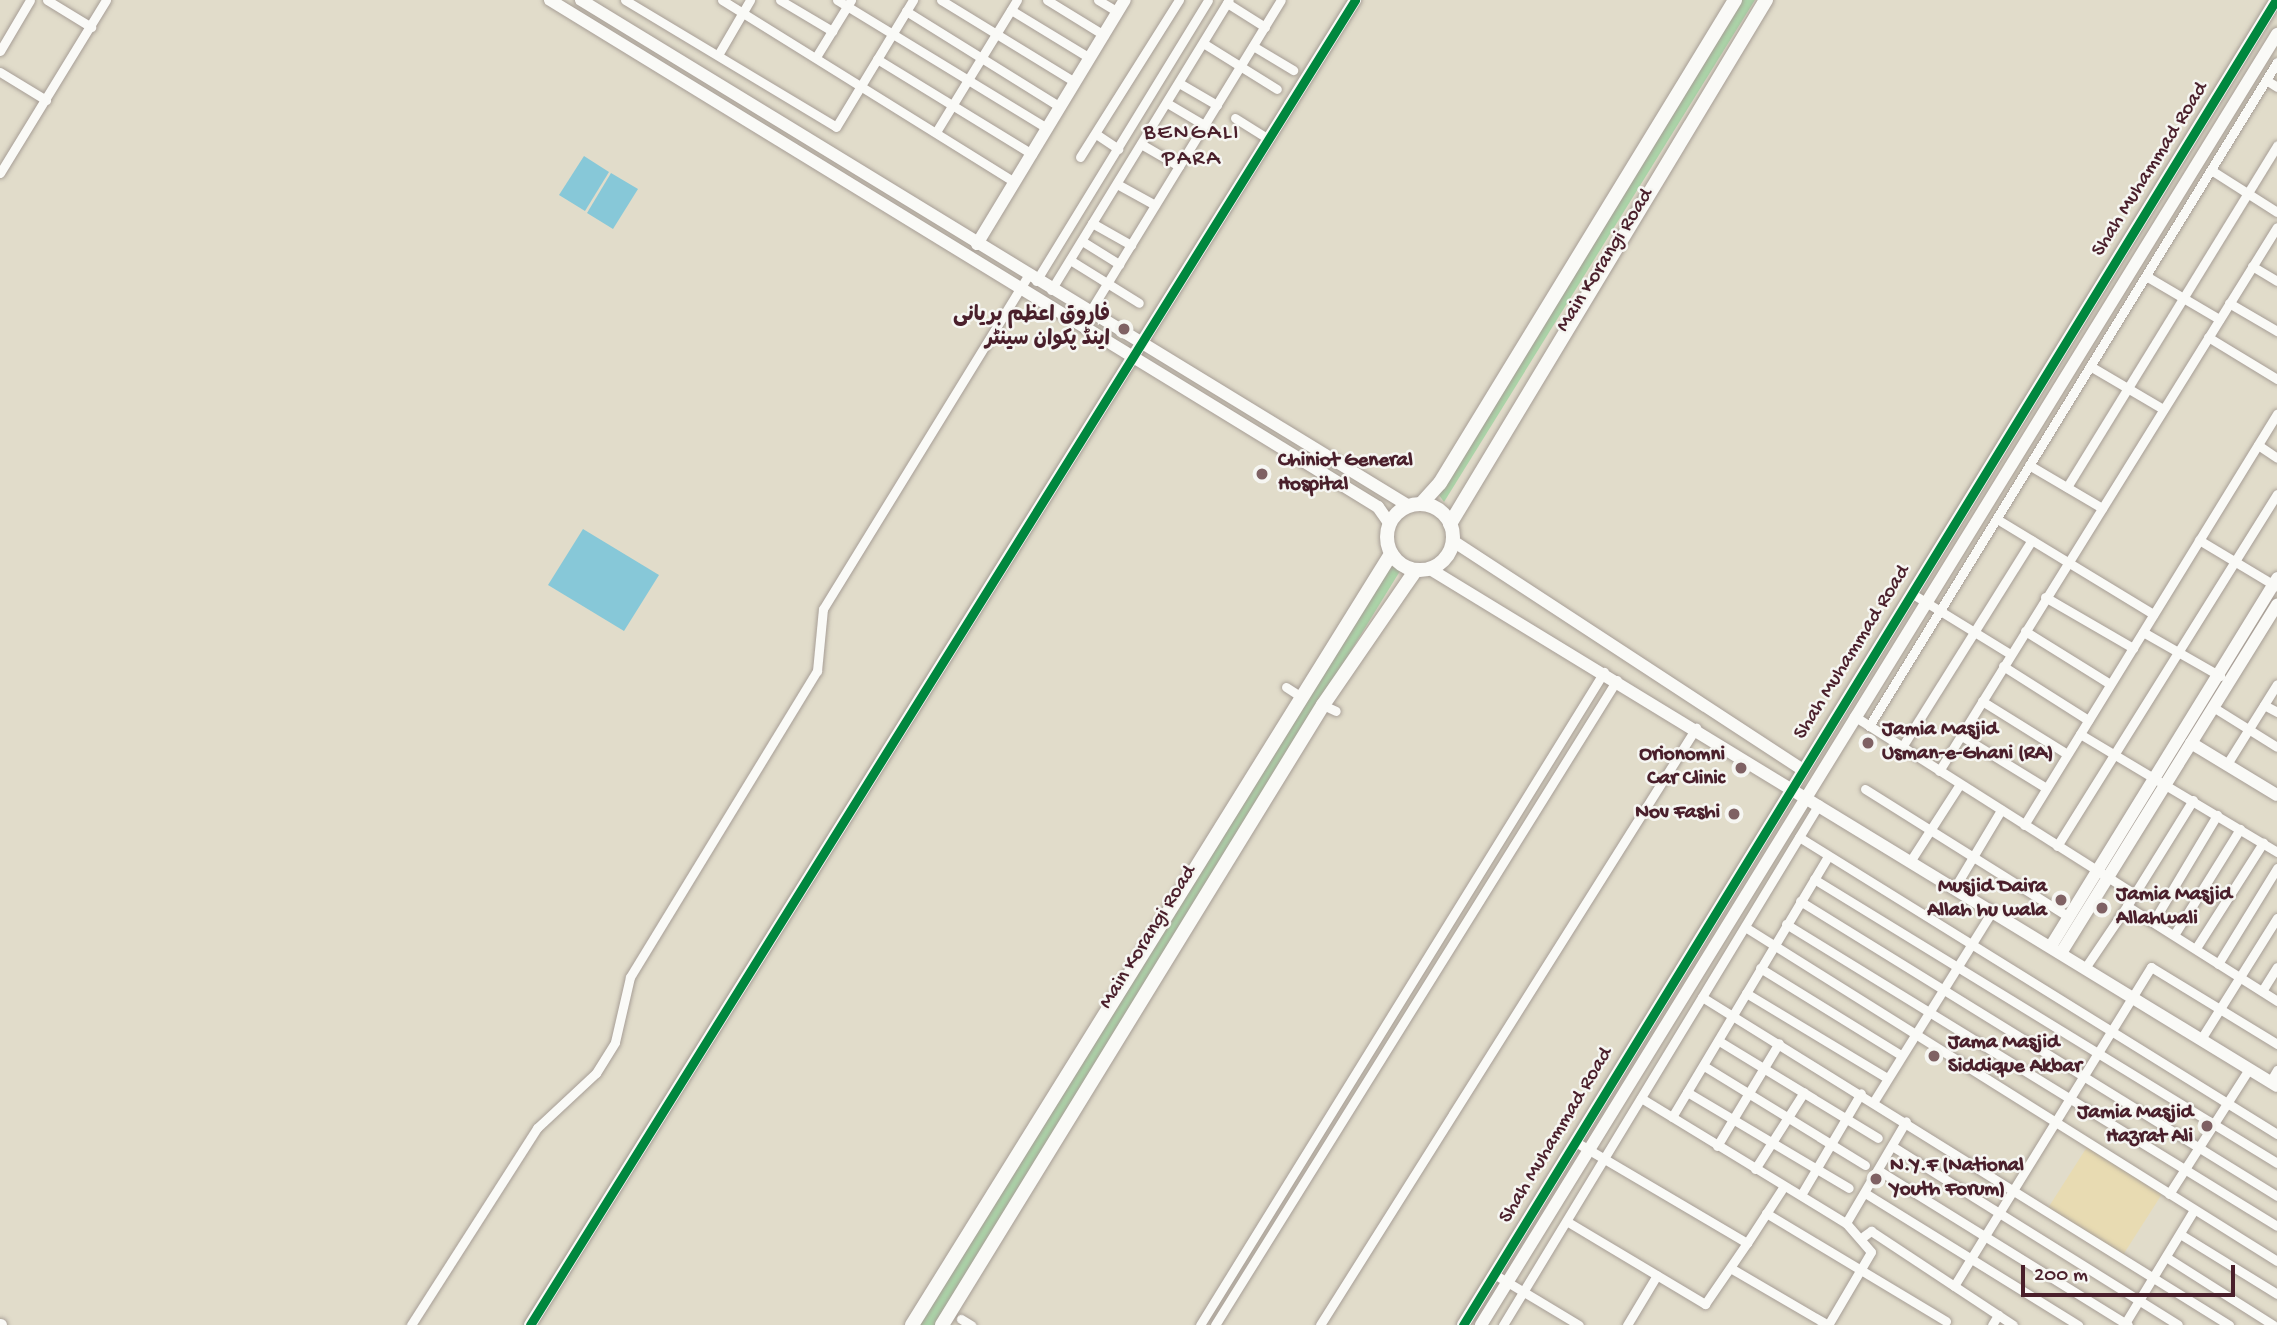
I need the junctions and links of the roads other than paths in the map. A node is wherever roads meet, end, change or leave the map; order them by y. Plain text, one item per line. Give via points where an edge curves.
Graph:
1 (30, 0) edge
2 (48, 0) edge
3 (106, 0) edge
4 (550, 0) edge
5 (581, 0) edge
6 (625, 0) edge
7 (722, 0) edge
8 (750, 0) edge
9 (780, 0) edge
10 (837, 0) edge
11 (913, 0) edge
12 (941, 0) edge
13 (1017, 0) edge
14 (1047, 0) edge
15 (1098, 0) edge
16 (1125, 0) edge
17 (1179, 0) edge
18 (1208, 0) edge
19 (1281, 0) edge
20 (1355, 0) edge
21 (1735, 0) edge
22 (1766, 0) edge
23 (2276, 0) edge
24 (1228, 1) edge
25 (849, 3) edge
26 (906, 10) junction
27 (1011, 10) junction
28 (743, 12) junction
29 (1118, 12) junction
30 (92, 27) junction
31 (1265, 27) junction
32 (832, 32) junction
33 (996, 33) junction
34 (892, 34) junction
35 (2277, 34) edge
36 (1104, 35) junction
37 (1203, 43) junction
38 (1253, 46) junction
39 (0, 51) edge
40 (718, 55) junction
41 (816, 57) junction
42 (981, 57) junction
43 (1090, 58) junction
44 (877, 59) junction
45 (2277, 62) edge
46 (1241, 66) junction
47 (1293, 70) dead end
48 (0, 72) edge
49 (968, 80) junction
50 (2266, 80) junction
51 (1075, 82) junction
52 (1179, 83) junction
53 (861, 85) junction
54 (2277, 88) edge
55 (1277, 89) dead end
56 (46, 100) junction
57 (1167, 103) junction
58 (952, 105) junction
59 (1217, 105) junction
60 (1060, 107) junction
61 (1234, 118) dead end
62 (1204, 125) junction
63 (1047, 128) junction
64 (936, 132) junction
65 (1096, 134) junction
66 (1269, 139) junction
67 (1141, 144) junction
68 (2277, 145) edge
69 (1118, 149) junction
70 (1031, 154) junction
71 (1080, 157) dead end
72 (1179, 166) junction
73 (2211, 170) junction
74 (0, 173) edge
75 (1014, 182) junction
76 (1117, 184) junction
77 (2248, 194) junction
78 (1155, 205) junction
79 (2277, 212) edge
80 (1092, 223) junction
81 (2276, 232) edge
82 (1082, 241) junction
83 (977, 244) junction
84 (1131, 245) junction
85 (1070, 260) junction
86 (1119, 264) junction
87 (2252, 266) junction
88 (2146, 276) junction
89 (1032, 278) junction
90 (2277, 281) edge
91 (1107, 284) junction
92 (1020, 289) junction
93 (1051, 290) junction
94 (2183, 298) junction
95 (1139, 303) dead end
96 (2229, 303) junction
97 (1089, 313) junction
98 (2219, 319) junction
99 (2277, 331) edge
100 (2208, 337) junction
101 (1142, 346) junction
102 (2055, 358) junction
103 (1133, 359) junction
104 (2090, 366) junction
105 (2070, 367) junction
106 (2277, 379) edge
107 (2128, 388) junction
108 (2163, 409) junction
109 (2277, 414) edge
110 (2258, 445) junction
111 (2277, 458) edge
112 (2029, 465) junction
113 (2067, 487) junction
114 (2277, 494) edge
115 (1415, 505) junction
116 (2102, 508) junction
117 (1997, 519) junction
118 (1390, 524) junction
119 (1450, 524) junction
120 (2032, 540) junction
121 (2199, 540) junction
122 (1453, 541) junction
123 (1391, 554) junction
124 (2234, 561) junction
125 (2067, 562) junction
126 (1430, 569) junction
127 (1415, 571) junction
128 (2276, 583) edge
129 (1911, 593) junction
130 (2045, 597) junction
131 (1925, 601) junction
132 (2276, 608) edge
133 (1940, 611) junction
134 (2153, 614) junction
135 (2025, 631) junction
136 (1974, 632) junction
137 (2143, 632) junction
138 (2133, 648) junction
139 (2178, 652) junction
140 (2010, 654) junction
141 (2003, 666) junction
142 (1604, 672) junction
143 (2217, 675) junction
144 (1617, 680) junction
145 (2229, 682) junction
146 (2110, 684) junction
147 (2277, 684) edge
148 (1286, 687) dead end
149 (1300, 696) junction
150 (1982, 701) junction
151 (2264, 705) junction
152 (2213, 707) junction
153 (2277, 712) edge
154 (1854, 716) junction
155 (2088, 720) junction
156 (1869, 726) junction
157 (1696, 729) junction
158 (2249, 729) junction
159 (2080, 734) junction
160 (1961, 736) junction
161 (2191, 743) junction
162 (1559, 744) junction
163 (1902, 747) junction
164 (2277, 747) edge
165 (1573, 751) junction
166 (2067, 754) junction
167 (2113, 755) junction
168 (2227, 764) junction
169 (1802, 769) junction
170 (1939, 771) junction
171 (2160, 781) junction
172 (1959, 784) junction
173 (1791, 786) junction
174 (2046, 788) junction
175 (1865, 789) dead end
176 (1805, 795) junction
177 (2277, 795) edge
178 (2193, 800) junction
179 (1819, 804) junction
180 (2001, 810) junction
181 (2217, 815) junction
182 (2024, 825) junction
183 (2240, 829) junction
184 (1930, 830) junction
185 (1799, 837) junction
186 (2263, 843) junction
187 (2057, 846) junction
188 (2277, 852) edge
189 (1828, 856) junction
190 (1973, 857) junction
191 (1911, 860) junction
192 (2277, 868) edge
193 (2103, 875) junction
194 (1814, 879) junction
195 (1475, 883) junction
196 (1955, 887) junction
197 (1486, 889) junction
198 (2135, 894) junction
199 (1800, 901) junction
200 (2127, 906) junction
201 (1993, 910) junction
202 (2069, 917) junction
203 (2277, 918) edge
204 (2153, 922) junction
205 (1787, 924) junction
206 (1745, 927) junction
207 (2174, 935) junction
208 (1970, 945) junction
209 (1774, 946) junction
210 (2196, 948) junction
211 (2056, 950) junction
212 (2218, 964) junction
213 (1956, 967) junction
214 (2277, 967) edge
215 (1760, 968) junction
216 (2085, 968) junction
217 (2240, 976) junction
218 (1942, 989) junction
219 (2262, 991) junction
220 (1746, 993) junction
221 (1702, 997) junction
222 (2132, 997) junction
223 (2277, 1001) edge
224 (2219, 1009) junction
225 (1928, 1012) junction
226 (1732, 1015) junction
227 (2111, 1032) junction
228 (1914, 1034) junction
229 (2201, 1039) junction
230 (1719, 1041) junction
231 (1779, 1043) junction
232 (2277, 1044) edge
233 (2098, 1053) junction
234 (1901, 1055) junction
235 (1704, 1066) junction
236 (1764, 1068) junction
237 (2249, 1069) junction
238 (2277, 1070) edge
239 (2084, 1077) junction
240 (1888, 1078) junction
241 (2273, 1084) edge
242 (1687, 1092) junction
243 (1804, 1092) junction
244 (1861, 1093) junction
245 (1749, 1094) junction
246 (1641, 1098) junction
247 (2070, 1099) junction
248 (1874, 1101) junction
249 (2227, 1104) junction
250 (1672, 1117) junction
251 (1788, 1117) junction
252 (1846, 1118) junction
253 (1733, 1120) junction
254 (1906, 1121) junction
255 (2055, 1124) junction
256 (2214, 1124) junction
257 (2277, 1134) edge
258 (1878, 1138) dead end
259 (1574, 1141) junction
260 (1772, 1143) junction
261 (1832, 1143) junction
262 (1717, 1146) junction
263 (1892, 1146) junction
264 (2199, 1147) junction
265 (1587, 1149) junction
266 (1308, 1153) junction
267 (1318, 1159) junction
268 (1604, 1160) junction
269 (2277, 1163) edge
270 (1865, 1165) dead end
271 (2186, 1168) junction
272 (1755, 1169) junction
273 (1816, 1169) junction
274 (1878, 1170) junction
275 (1784, 1186) junction
276 (1849, 1188) dead end
277 (2014, 1189) junction
278 (1865, 1193) junction
279 (2169, 1194) junction
280 (1801, 1195) junction
281 (2277, 1196) edge
282 (1273, 1208) junction
283 (2194, 1210) junction
284 (1766, 1213) junction
285 (1284, 1214) junction
286 (1998, 1214) junction
287 (1568, 1222) junction
288 (1846, 1223) junction
289 (2277, 1226) edge
290 (2180, 1234) junction
291 (1864, 1236) junction
292 (1985, 1236) junction
293 (1747, 1243) junction
294 (2166, 1257) junction
295 (1970, 1259) junction
296 (2277, 1261) edge
297 (1732, 1269) junction
298 (1864, 1269) junction
299 (1494, 1274) junction
300 (1657, 1275) junction
301 (2154, 1277) junction
302 (1506, 1282) junction
303 (1954, 1286) junction
304 (1523, 1292) junction
305 (2277, 1294) edge
306 (1216, 1300) junction
307 (2140, 1300) junction
308 (1226, 1306) junction
309 (1998, 1315) junction
310 (961, 1319) dead end
311 (1946, 1321) dead end
312 (2126, 1324) edge
313 (411, 1325) edge
314 (530, 1325) edge
315 (912, 1325) edge
316 (942, 1325) edge
317 (971, 1325) edge
318 (1200, 1325) edge
319 (1215, 1325) edge
320 (1320, 1325) edge
321 (1463, 1325) edge
322 (1480, 1325) edge
323 (1503, 1325) edge
324 (1579, 1325) edge
325 (1627, 1325) edge
326 (1992, 1325) edge
327 (2013, 1325) edge
328 (2078, 1325) edge
329 (2178, 1325) edge
330 (2230, 1325) edge
331 (2273, 1325) edge

1 - 39 street
2 - 30 street
3 - 30 street
4 - 92 street
5 - 83 street
6 - 40 street
7 - 28 street
8 - 28 street
9 - 32 street
10 - 25 street
11 - 26 street
12 - 33 street
13 - 27 street
14 - 36 street
15 - 29 street
16 - 29 street
17 - 65 street
18 - 69 street
19 - 31 street
20 - 66 street
21 - 115 main road, Main Korangi Road via 1440,483
22 - 119 main road, Main Korangi Road
23 - 102 street, Shah Muhammad Road
24 - 31 street
24 - 37 street
25 - 32 street
25 - 34 street
26 - 34 street
26 - 42 street
27 - 33 street
27 - 43 street
28 - 40 street
28 - 41 street
29 - 36 street
30 - 56 street
31 - 38 street
32 - 41 street
33 - 42 street
33 - 51 street
34 - 44 street
34 - 49 street
35 - 105 street, Shah Muhammad Road
36 - 43 street
37 - 46 street
37 - 52 street
38 - 46 street
38 - 47 street
40 - 53 street via 836,127
41 - 53 street
42 - 49 street
42 - 60 street
43 - 51 street
44 - 53 street
44 - 58 street
45 - 50 street
46 - 55 street
46 - 59 street
48 - 56 street
49 - 58 street
49 - 63 street
50 - 54 street
50 - 73 street
51 - 60 street
52 - 57 street
52 - 59 street
53 - 64 street
56 - 74 street
57 - 62 street
57 - 67 street
58 - 64 street
58 - 70 street
59 - 62 street
60 - 63 street
61 - 66 street
62 - 72 street
63 - 70 street
64 - 75 street
65 - 69 street
65 - 71 street
66 - 101 street
67 - 72 street
67 - 76 street
68 - 77 street
69 - 89 street
70 - 75 street
72 - 78 street
73 - 77 street
73 - 88 street
75 - 83 street
76 - 78 street
76 - 80 street
77 - 79 street
77 - 94 street
78 - 84 street
80 - 82 street
80 - 84 street
81 - 87 street
82 - 85 street
82 - 86 street
83 - 89 street
84 - 86 street
85 - 91 street
85 - 93 street
86 - 91 street
87 - 90 street
87 - 96 street
88 - 94 street
88 - 104 street
89 - 92 street
89 - 93 street
91 - 95 street
91 - 97 street
92 - 103 street
92 - 313 street via 823,608 817,671 629,977 615,1042 596,1073 545,1119 501,1177
93 - 97 street
94 - 98 street
94 - 107 street
96 - 98 street
96 - 99 street
97 - 101 street
98 - 100 street
100 - 106 street
100 - 108 street
101 - 103 street
101 - 115 street
102 - 105 street
102 - 129 street, Shah Muhammad Road
103 - 118 street via 1378,507
103 - 314 street
104 - 107 street
104 - 112 street
105 - 131 street, Shah Muhammad Road
107 - 108 street
107 - 113 street
108 - 116 street
109 - 110 street
110 - 111 street
110 - 121 street
112 - 113 street
112 - 117 street
113 - 116 street
114 - 124 street
115 - 118 main road
115 - 119 main road via 1439,510
116 - 125 street
117 - 120 street
117 - 133 street
118 - 123 main road
119 - 122 main road
120 - 125 street
120 - 136 street
121 - 124 street
121 - 134 street
122 - 126 main road via 1446,558
122 - 169 street
123 - 127 main road
123 - 149 main road, Main Korangi Road
124 - 128 street
124 - 139 street
125 - 130 street
125 - 134 street
126 - 127 main road
126 - 142 street
127 - 316 main road, Main Korangi Road
128 - 143 street
129 - 131 street
129 - 169 street, Shah Muhammad Road
130 - 135 street
130 - 138 street
131 - 133 street
131 - 154 street, Shah Muhammad Road
132 - 145 street
133 - 136 street
133 - 156 street
134 - 137 street
135 - 140 street
135 - 146 street
136 - 140 street
136 - 163 street
137 - 138 street
137 - 139 street
138 - 146 street
139 - 143 street
139 - 167 street
140 - 141 street
141 - 150 street
141 - 155 street
142 - 144 street
142 - 162 street
143 - 145 street
143 - 171 street
144 - 157 street
144 - 165 street
145 - 152 street
146 - 155 street
147 - 151 street
148 - 149 street
149 - 315 main road, Main Korangi Road
150 - 160 street
150 - 166 street
151 - 153 street
151 - 158 street
152 - 158 street
152 - 161 street
154 - 156 street
154 - 176 street, Shah Muhammad Road
155 - 159 street
156 - 163 street
157 - 173 street
157 - 320 street
158 - 164 street
158 - 168 street
159 - 166 street
159 - 167 street
160 - 170 street
160 - 174 street
161 - 168 street
161 - 171 street
162 - 165 street
162 - 195 street
163 - 170 street
165 - 197 street
166 - 174 street
167 - 171 street
167 - 187 street
168 - 177 street
169 - 173 street, Shah Muhammad Road
169 - 176 street
170 - 172 street
171 - 178 street
171 - 193 street
172 - 180 street
172 - 184 street
173 - 176 street
173 - 259 street, Shah Muhammad Road
174 - 182 street
175 - 184 street
176 - 179 street
176 - 265 street, Shah Muhammad Road
178 - 181 street
178 - 198 street
179 - 185 street
179 - 191 street
180 - 182 street
180 - 190 street
181 - 183 street
181 - 204 street
182 - 187 street
183 - 186 street
183 - 207 street
184 - 190 street
184 - 191 street
185 - 189 street
185 - 206 street
186 - 188 street
186 - 210 street
187 - 193 street
189 - 194 street
189 - 208 street
190 - 196 street
190 - 202 street
191 - 196 street
192 - 212 street
193 - 198 street
193 - 202 street
193 - 211 street
194 - 199 street
194 - 213 street
195 - 197 street
195 - 266 street
196 - 201 street
197 - 267 street
198 - 200 street
199 - 205 street
199 - 218 street
200 - 204 street
200 - 216 street
201 - 208 street
201 - 211 street
202 - 211 street
203 - 217 street
204 - 207 street
205 - 209 street
205 - 225 street
206 - 209 street
206 - 221 street
207 - 210 street
208 - 213 street
208 - 227 street
209 - 215 street
209 - 228 street
210 - 212 street
211 - 216 street
212 - 217 street
213 - 218 street
213 - 233 street
214 - 219 street
215 - 220 street
215 - 234 street
216 - 222 street
217 - 219 street
217 - 224 street
218 - 225 street
218 - 239 street
219 - 223 street
220 - 226 street
220 - 240 street
221 - 226 street
221 - 246 street
222 - 224 street via 2151,967
222 - 227 street
222 - 229 street
224 - 229 street
224 - 232 street
225 - 228 street
225 - 247 street
226 - 230 street
226 - 231 street
227 - 233 street
227 - 249 street
228 - 234 street
228 - 255 street
229 - 237 street
230 - 235 street
230 - 236 street
231 - 236 street
231 - 244 street
233 - 239 street
233 - 256 street
234 - 240 street
235 - 242 street
235 - 245 street
236 - 243 street
236 - 245 street
237 - 241 street
237 - 249 street
238 - 241 street
239 - 247 street
239 - 264 street
240 - 248 street
242 - 250 street
242 - 253 street
243 - 251 street
243 - 252 street
244 - 248 street
244 - 252 street
245 - 251 street
245 - 253 street
246 - 250 street
246 - 268 street
247 - 255 street
247 - 271 street
248 - 254 street
249 - 256 street
249 - 257 street
250 - 262 street
251 - 260 street
251 - 261 street
252 - 258 street
252 - 261 street
253 - 260 street
253 - 262 street
254 - 263 street
254 - 277 street
255 - 277 street
255 - 279 street
256 - 264 street
256 - 269 street
259 - 265 street
259 - 299 street, Shah Muhammad Road
260 - 272 street
260 - 273 street
261 - 270 street
261 - 273 street
262 - 272 street
263 - 274 street
263 - 286 street
264 - 271 street
264 - 281 street
265 - 268 street
265 - 302 street, Shah Muhammad Road
266 - 267 street
266 - 282 street
267 - 285 street
268 - 287 street
268 - 293 street
271 - 279 street
271 - 289 street
272 - 275 street
273 - 276 street
273 - 280 street
274 - 278 street
274 - 292 street
275 - 280 street
275 - 284 street
277 - 286 street
277 - 301 street
278 - 288 street
278 - 295 street
279 - 283 street
280 - 288 street
282 - 285 street
282 - 306 street
283 - 290 street
283 - 296 street
284 - 293 street
284 - 298 street
285 - 308 street
286 - 292 street
286 - 307 street
287 - 300 street
287 - 304 street
288 - 291 street
290 - 294 street
290 - 305 street
291 - 298 street via 1871,1252
291 - 303 street via 1871,1231
292 - 295 street
292 - 312 street
293 - 297 street
294 - 301 street
294 - 331 street
295 - 303 street
295 - 328 street
297 - 298 street via 1828,1325
297 - 300 street via 1708,1304
298 - 311 street
299 - 302 street
299 - 321 street, Shah Muhammad Road
300 - 325 street
301 - 307 street
301 - 330 street
302 - 304 street
302 - 322 street, Shah Muhammad Road
303 - 309 street
304 - 323 street
304 - 324 street
306 - 308 street
306 - 318 street
307 - 312 street
307 - 329 street
308 - 319 street
309 - 326 street
309 - 327 street
310 - 317 street

